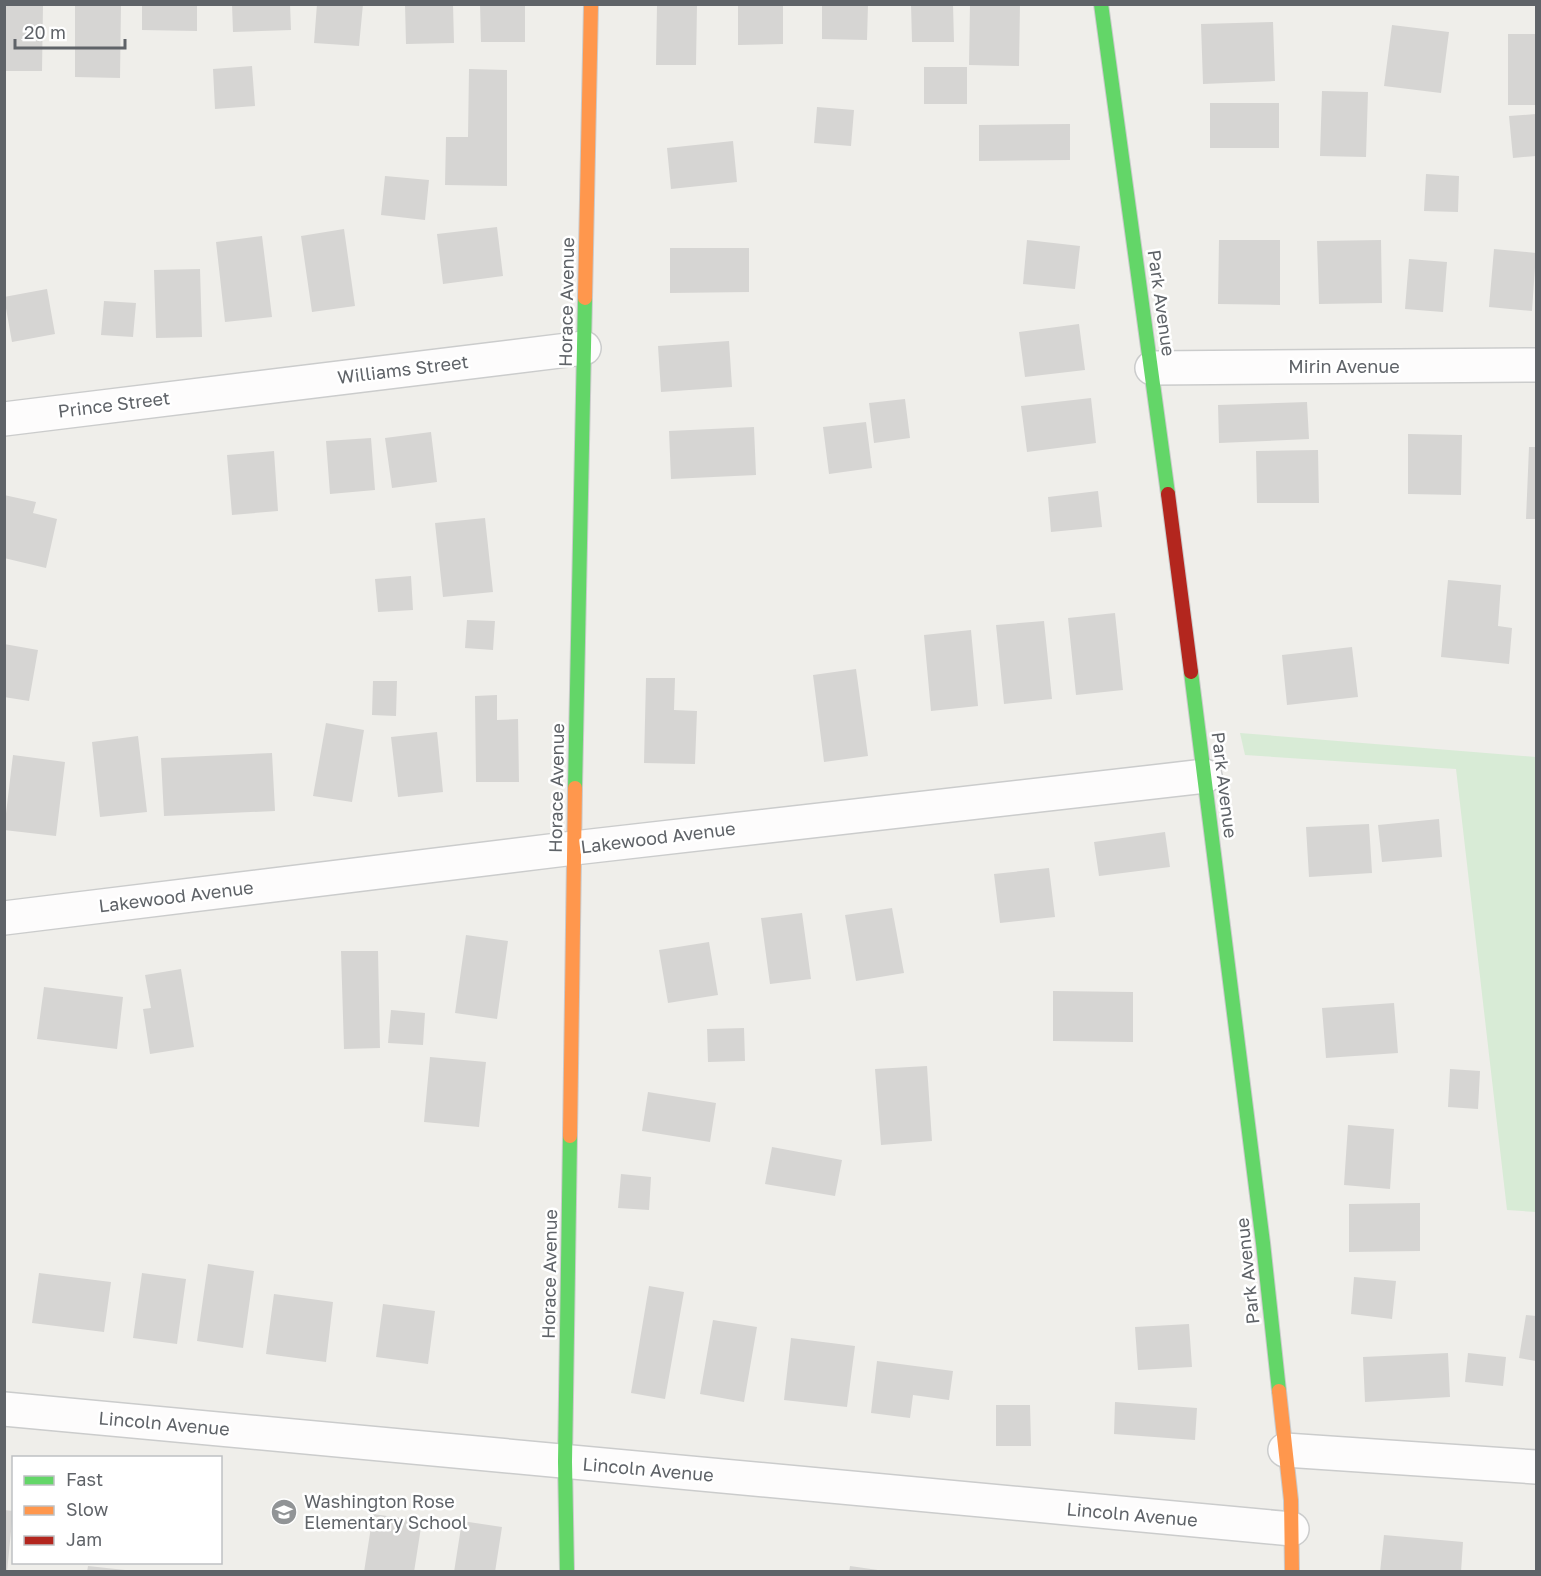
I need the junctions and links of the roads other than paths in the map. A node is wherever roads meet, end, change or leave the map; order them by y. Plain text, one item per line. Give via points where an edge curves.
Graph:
1 (591, 4) edge
2 (1101, 4) edge
3 (584, 348) junction
4 (1536, 365) edge
5 (1152, 368) junction
6 (222, 392) joint
7 (4, 418) edge
8 (1205, 776) junction
9 (574, 848) junction
10 (4, 918) edge
11 (4, 1409) edge
12 (1285, 1450) junction
13 (565, 1462) junction
14 (1536, 1467) edge
15 (1292, 1530) junction
16 (567, 1572) edge
17 (1292, 1572) edge

1 - 3 street, Horace Avenue
2 - 5 street, Park Avenue
3 - 6 street, Williams Street
3 - 9 street, Horace Avenue
4 - 5 street, Mirin Avenue
5 - 8 street, Park Avenue
6 - 7 street, Prince Street
8 - 9 street, Lakewood Avenue
8 - 12 street, Park Avenue
9 - 10 street, Lakewood Avenue
9 - 13 street, Horace Avenue
11 - 13 street, Lincoln Avenue
12 - 14 street
12 - 15 street, Park Avenue
13 - 15 street, Lincoln Avenue
13 - 16 street, Horace Avenue
15 - 17 street, Park Avenue

